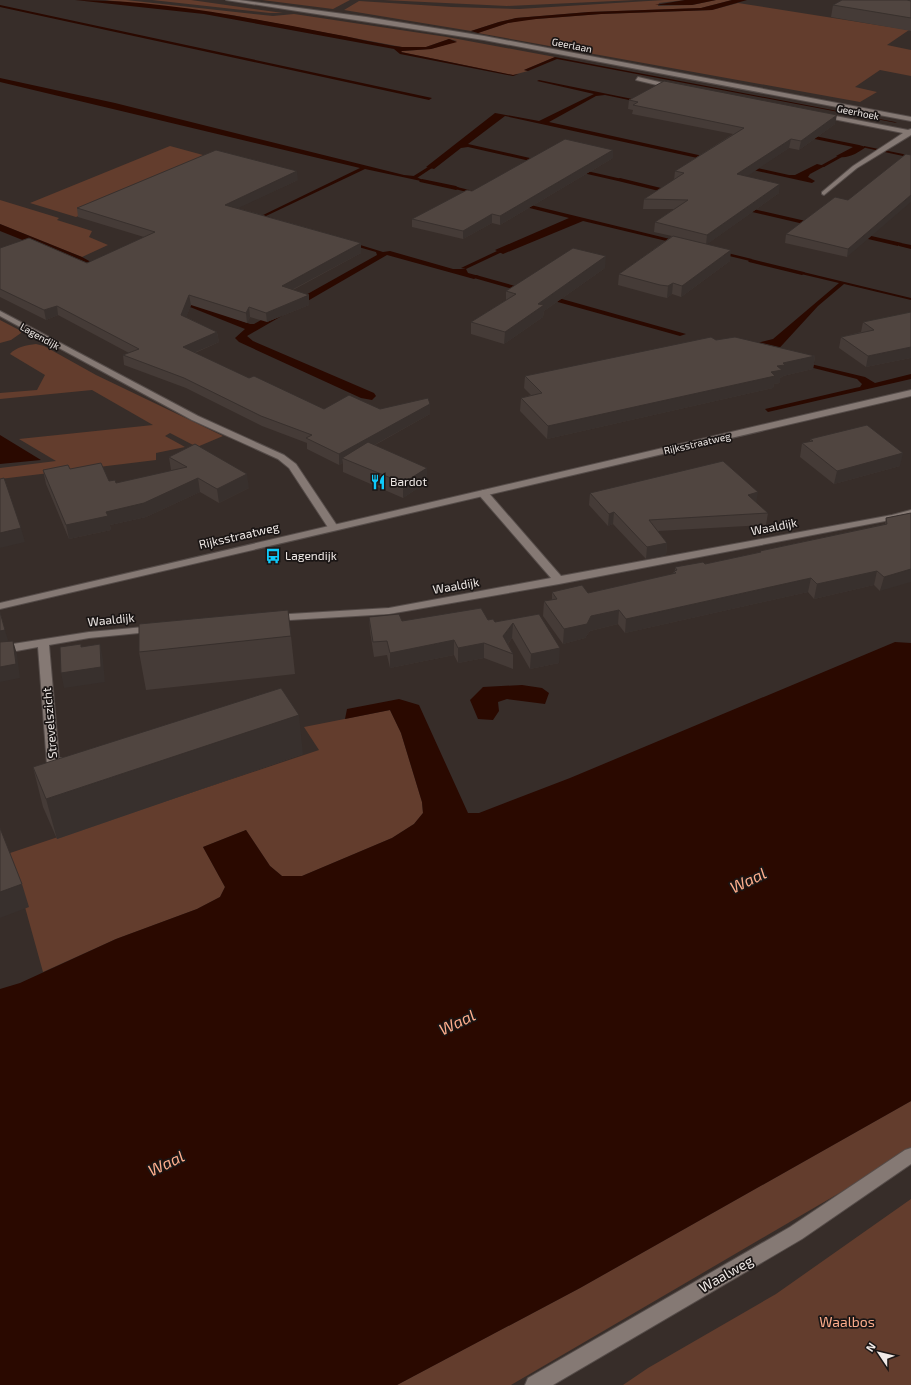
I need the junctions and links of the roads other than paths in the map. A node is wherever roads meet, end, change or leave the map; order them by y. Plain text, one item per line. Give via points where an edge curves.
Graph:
1 (228, 0) edge
2 (638, 79) dead end
3 (684, 89) edge
4 (816, 114) edge
5 (911, 119) edge
6 (910, 132) edge
7 (824, 193) dead end
8 (0, 314) edge
9 (911, 393) edge
10 (483, 493) junction
11 (911, 512) edge
12 (333, 528) junction
13 (559, 581) junction
14 (0, 606) edge
15 (261, 618) edge
16 (167, 628) edge
17 (43, 642) junction
18 (0, 650) edge
19 (76, 759) edge
20 (911, 1155) edge
21 (535, 1385) edge

1 - 5 street, Geerlaan via 439,30
2 - 3 street
4 - 6 street, Geerhoek
6 - 7 street, Geerhoek via 855,167
8 - 12 street, Lagendijk via 181,410 281,457 293,466
9 - 10 street, Rijksstraatweg
10 - 12 street, Rijksstraatweg
10 - 13 street
11 - 13 street, Waaldijk via 893,518
12 - 14 street, Rijksstraatweg
13 - 15 street, Waaldijk via 389,611
16 - 17 street, Waaldijk
17 - 18 street, Waaldijk
17 - 19 street, Strevelszicht via 53,764
20 - 21 street, Waalweg via 796,1233

